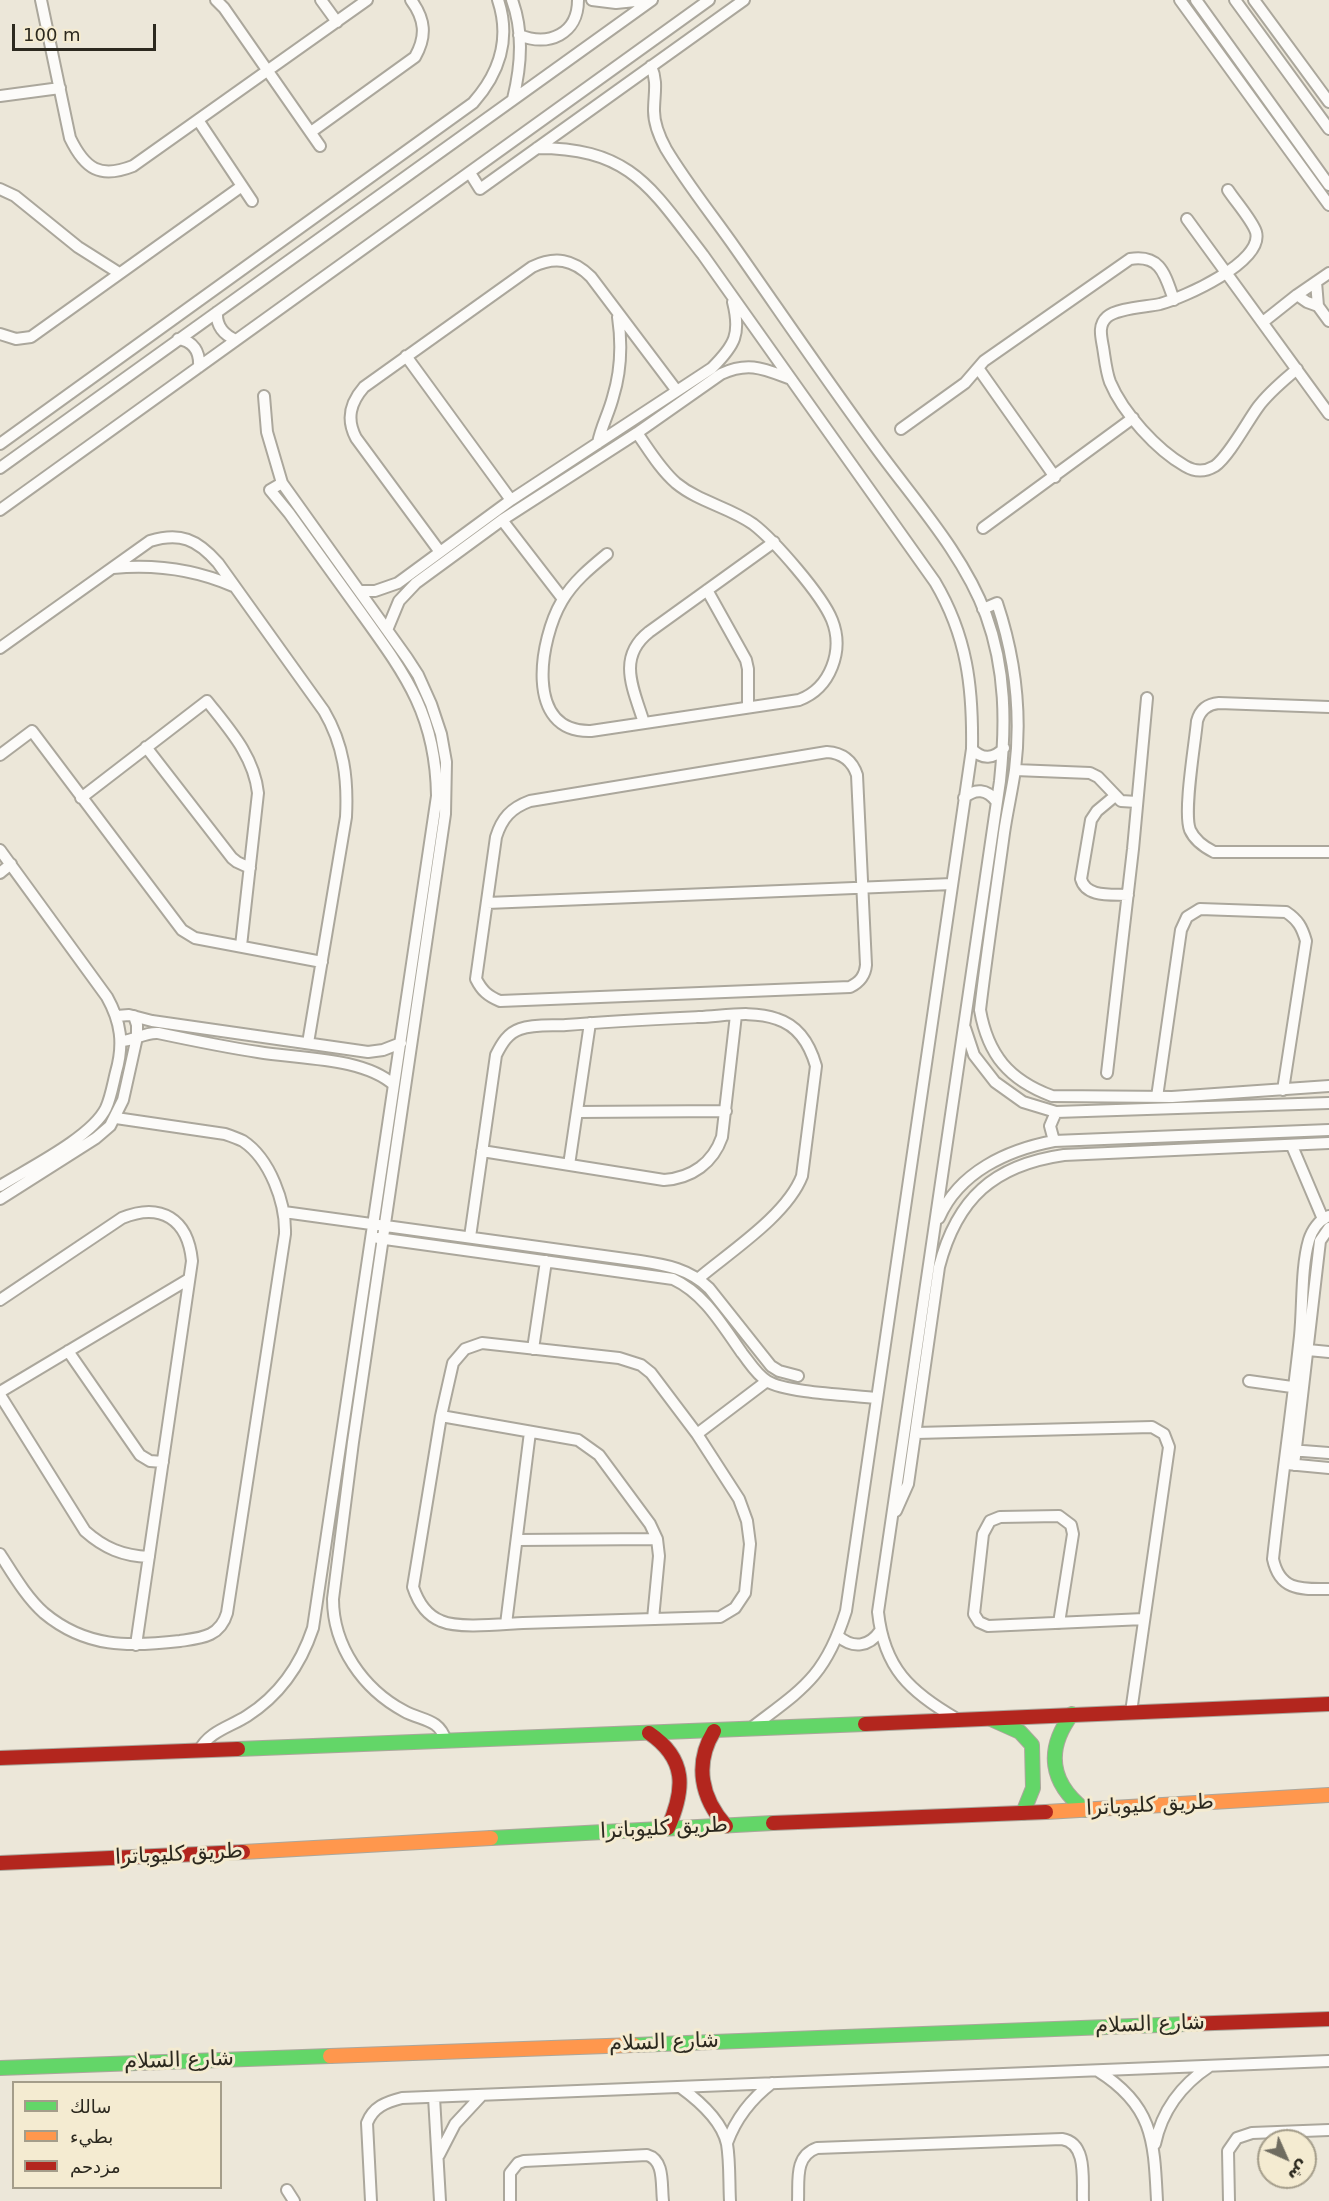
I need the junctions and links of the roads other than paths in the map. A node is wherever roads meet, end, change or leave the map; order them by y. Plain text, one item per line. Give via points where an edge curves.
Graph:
1 (41, 0) edge
2 (216, 0) edge
3 (321, 0) edge
4 (367, 0) edge
5 (411, 0) edge
6 (498, 0) edge
7 (512, 0) edge
8 (578, 0) edge
9 (592, 0) edge
10 (645, 0) edge
11 (652, 0) edge
12 (709, 0) edge
13 (744, 0) edge
14 (1180, 0) edge
15 (1196, 0) edge
16 (1235, 0) edge
17 (1254, 0) edge
18 (337, 22) junction
19 (519, 35) junction
20 (651, 66) junction
21 (268, 70) junction
22 (60, 88) junction
23 (0, 96) edge
24 (513, 99) junction
25 (1329, 102) edge
26 (198, 120) junction
27 (1329, 129) edge
28 (311, 132) junction
29 (320, 146) dead end
30 (537, 148) junction
31 (470, 173) junction
32 (373, 176) junction
33 (1329, 185) edge
34 (242, 186) junction
35 (0, 189) edge
36 (1228, 190) dead end
37 (384, 192) junction
38 (252, 201) dead end
39 (1329, 206) edge
40 (1188, 219) dead end
41 (1226, 272) junction
42 (119, 273) junction
43 (1329, 273) edge
44 (1316, 282) junction
45 (1297, 294) junction
46 (732, 296) junction
47 (1174, 300) junction
48 (1318, 306) junction
49 (217, 312) junction
50 (618, 313) junction
51 (1329, 321) edge
52 (1263, 322) junction
53 (0, 334) edge
54 (178, 339) junction
55 (236, 340) junction
56 (406, 356) junction
57 (199, 367) junction
58 (978, 368) junction
59 (1297, 369) junction
60 (791, 379) junction
61 (676, 391) junction
62 (264, 396) dead end
63 (1327, 407) edge
64 (39, 416) junction
65 (1133, 418) junction
66 (902, 429) dead end
67 (50, 432) junction
68 (637, 433) junction
69 (598, 443) junction
70 (0, 444) edge
71 (0, 468) edge
72 (1055, 477) junction
73 (282, 483) junction
74 (511, 500) junction
75 (0, 510) edge
76 (502, 520) junction
77 (983, 528) dead end
78 (774, 542) junction
79 (440, 552) junction
80 (607, 554) dead end
81 (113, 568) junction
82 (235, 587) junction
83 (707, 590) junction
84 (360, 591) junction
85 (563, 600) junction
86 (983, 609) junction
87 (387, 630) junction
88 (0, 648) edge
89 (1147, 698) dead end
90 (748, 707) junction
91 (1329, 707) edge
92 (644, 723) junction
93 (146, 747) junction
94 (1004, 748) junction
95 (972, 749) junction
96 (0, 755) edge
97 (1015, 771) junction
98 (1115, 796) junction
99 (81, 798) junction
100 (964, 798) junction
101 (996, 801) junction
102 (1137, 802) junction
103 (0, 850) edge
104 (1329, 852) edge
105 (11, 864) junction
106 (250, 868) junction
107 (0, 873) edge
108 (952, 884) junction
109 (862, 887) junction
110 (1128, 895) junction
111 (487, 903) junction
112 (981, 907) junction
113 (993, 908) junction
114 (241, 946) junction
115 (322, 962) junction
116 (736, 1015) junction
117 (117, 1016) junction
118 (134, 1016) junction
119 (590, 1023) junction
120 (963, 1024) junction
121 (137, 1037) junction
122 (121, 1041) junction
123 (308, 1043) junction
124 (401, 1043) junction
125 (1107, 1073) dead end
126 (394, 1085) junction
127 (1329, 1086) edge
128 (1282, 1090) junction
129 (1157, 1097) junction
130 (1172, 1102) junction
131 (1329, 1103) edge
132 (577, 1112) junction
133 (726, 1112) junction
134 (1056, 1112) junction
135 (116, 1118) junction
136 (1329, 1130) edge
137 (1183, 1137) junction
138 (1054, 1141) junction
139 (1329, 1143) edge
140 (1292, 1146) junction
141 (1182, 1150) junction
142 (482, 1152) junction
143 (569, 1165) junction
144 (40, 1168) junction
145 (0, 1186) edge
146 (0, 1199) edge
147 (284, 1212) junction
148 (1327, 1221) edge
149 (379, 1226) junction
150 (934, 1230) junction
151 (377, 1238) junction
152 (470, 1238) junction
153 (1315, 1239) junction
154 (1306, 1254) junction
155 (1318, 1255) junction
156 (546, 1261) junction
157 (678, 1268) junction
158 (699, 1278) junction
159 (189, 1279) junction
160 (673, 1280) junction
161 (1308, 1299) junction
162 (0, 1300) edge
163 (923, 1341) junction
164 (533, 1348) junction
165 (1308, 1350) junction
166 (68, 1351) junction
167 (1329, 1352) edge
168 (798, 1376) dead end
169 (767, 1381) junction
170 (1249, 1381) dead end
171 (1298, 1388) junction
172 (0, 1394) edge
173 (877, 1398) junction
174 (441, 1416) junction
175 (530, 1432) junction
176 (916, 1433) junction
177 (697, 1434) junction
178 (1291, 1450) junction
179 (1329, 1453) edge
180 (163, 1462) junction
181 (1289, 1464) junction
182 (1329, 1468) edge
183 (892, 1520) junction
184 (657, 1539) junction
185 (517, 1540) junction
186 (0, 1554) edge
187 (149, 1557) junction
188 (1329, 1588) edge
189 (333, 1612) junction
190 (316, 1613) junction
191 (653, 1619) junction
192 (1144, 1620) junction
193 (1059, 1623) junction
194 (506, 1624) junction
195 (880, 1631) junction
196 (838, 1636) junction
197 (136, 1645) junction
198 (1329, 1704) edge
199 (1131, 1712) junction
200 (1072, 1714) junction
201 (989, 1718) junction
202 (957, 1719) junction
203 (750, 1729) junction
204 (714, 1731) junction
205 (648, 1733) junction
206 (446, 1741) junction
207 (199, 1751) junction
208 (1, 1757) edge
209 (1329, 1796) edge
210 (1085, 1810) junction
211 (1023, 1813) junction
212 (726, 1826) junction
213 (668, 1828) junction
214 (0, 1863) edge
215 (1329, 2019) edge
216 (1329, 2061) edge
217 (1212, 2065) junction
218 (0, 2068) edge
219 (1098, 2071) junction
220 (772, 2083) junction
221 (680, 2087) junction
222 (482, 2095) junction
223 (434, 2097) junction
224 (1329, 2130) edge
225 (727, 2143) junction
226 (1154, 2148) junction
227 (438, 2158) junction
228 (287, 2190) dead end
229 (294, 2201) edge
230 (371, 2201) edge
231 (440, 2201) edge
232 (510, 2201) edge
233 (663, 2201) edge
234 (730, 2201) edge
235 (798, 2201) edge
236 (1083, 2201) edge
237 (1157, 2201) edge
238 (1229, 2201) edge

1 - 22 street
2 - 21 street
3 - 18 street
4 - 18 street
5 - 28 street via 423,20 424,33 415,57
6 - 32 street via 503,20 502,53 486,89 473,104
7 - 19 street
8 - 19 street via 574,20 556,37 543,41
9 - 10 street
11 - 24 street
12 - 31 street
13 - 20 street
14 - 39 street
15 - 33 street
16 - 27 street
17 - 25 street
18 - 21 street
19 - 24 street via 520,60
20 - 30 street
20 - 86 street via 657,83 655,122 672,158 843,404 950,548
21 - 26 street
21 - 28 street
22 - 23 street
22 - 26 street via 76,151 86,164 99,171 116,173 133,166
24 - 37 street
26 - 34 street
28 - 29 street
30 - 31 street via 480,189
30 - 46 street via 580,150 627,168 663,203
31 - 55 street
32 - 37 street
32 - 64 street
34 - 38 street
34 - 42 street
35 - 42 street
36 - 41 street via 1253,226 1256,239 1251,253
37 - 49 street
40 - 41 street
41 - 47 street
41 - 52 street
42 - 53 street via 31,336 16,339
43 - 44 street
44 - 45 street
44 - 48 street
45 - 48 street
45 - 52 street
46 - 60 street
46 - 61 street via 737,332 733,344 712,368
47 - 58 street via 1158,266 1150,260 1130,259
47 - 65 street via 1113,313 1102,325 1110,382
48 - 51 street
49 - 54 street
49 - 55 street via 223,332
50 - 56 street via 582,269 565,261 544,261
50 - 61 street
50 - 69 street via 619,371
52 - 59 street
54 - 57 street via 197,349
54 - 67 street
55 - 57 street
56 - 74 street
56 - 79 street via 356,395 350,421 356,438
57 - 75 street
58 - 66 street via 965,383
58 - 72 street
59 - 63 street
59 - 65 street via 1266,397 1220,462 1204,470 1184,465 1150,438
60 - 68 street via 747,365 733,368
60 - 95 street via 926,568 950,610 968,671
61 - 69 street
62 - 73 street via 271,450
64 - 67 street
64 - 70 street
65 - 72 street
67 - 71 street
68 - 76 street
68 - 78 street via 677,484 743,518
69 - 74 street
72 - 77 street
73 - 84 street
73 - 124 street via 270,490 399,665 415,694 432,742 435,814
74 - 79 street
76 - 85 street
76 - 87 street via 407,591 393,610
78 - 83 street
78 - 90 street via 829,614 836,653 826,678 812,694 799,700
79 - 84 street via 391,586
80 - 85 street via 578,579
81 - 82 street via 177,569
81 - 82 street via 150,541 179,537 206,550
81 - 88 street
82 - 115 street via 324,711 344,759 345,817
83 - 90 street via 746,660
83 - 92 street via 643,636 635,647 630,678
84 - 87 street
85 - 92 street via 549,627 543,654 544,692 551,711 560,722 578,730
86 - 94 street via 1003,684
86 - 97 street via 997,603 1012,657 1018,724
87 - 149 street via 418,675 431,704 444,748 447,776 445,814
89 - 102 street
90 - 92 street
91 - 104 street via 1219,703 1207,706 1197,721 1188,812 1191,832 1214,852
93 - 99 street
93 - 106 street via 232,858
93 - 106 street via 207,701 237,740 256,778
94 - 95 street via 988,757
94 - 101 street
95 - 100 street
96 - 99 street via 32,731
97 - 98 street via 1085,772 1098,777
97 - 113 street
98 - 102 street via 1124,802
98 - 110 street via 1091,820 1081,879 1091,892
99 - 114 street via 182,930 195,938
100 - 101 street via 981,791
100 - 108 street
101 - 112 street
102 - 110 street
103 - 105 street
105 - 107 street
105 - 117 street
106 - 114 street
108 - 109 street
108 - 173 street
109 - 111 street
109 - 111 street via 866,965 862,979 850,987 500,1001 481,989 476,979
109 - 111 street via 857,775 850,761 827,752 518,805 500,824
110 - 125 street
112 - 113 street
112 - 120 street
113 - 129 street via 980,1010 991,1048 1002,1064 1033,1089 1052,1096
114 - 115 street
115 - 123 street
116 - 119 street
116 - 133 street
116 - 158 street via 779,1019 803,1038 811,1051 816,1066 802,1176 790,1200
117 - 118 street
117 - 122 street
118 - 121 street
118 - 123 street
119 - 132 street
119 - 142 street via 522,1028 502,1043 496,1055
120 - 134 street via 974,1055 995,1082 1023,1102
120 - 150 street
121 - 122 street
121 - 126 street via 158,1033 362,1066
121 - 135 street
122 - 144 street via 109,1099 99,1119
123 - 124 street via 368,1052
124 - 126 street
126 - 149 street
127 - 128 street
128 - 129 street via 1306,941 1303,929 1286,912 1200,909 1187,917 1181,930
128 - 130 street
129 - 130 street
130 - 131 street via 1231,1107
130 - 134 street
132 - 133 street
132 - 143 street
133 - 143 street via 715,1153 689,1175 664,1180
134 - 138 street via 1050,1126
135 - 144 street via 104,1132
135 - 147 street via 225,1134 241,1140 263,1162 276,1185
136 - 137 street
137 - 138 street
137 - 141 street
138 - 150 street via 1012,1152 981,1169 944,1206
139 - 140 street
140 - 141 street
140 - 148 street
141 - 163 street via 1039,1159 992,1180 957,1218 946,1242
142 - 143 street
142 - 152 street
144 - 145 street
144 - 146 street
147 - 149 street
147 - 197 street via 285,1234 225,1620 209,1636
148 - 153 street
149 - 151 street
149 - 152 street
150 - 163 street
151 - 156 street
151 - 189 street
151 - 190 street
152 - 157 street
153 - 154 street
153 - 155 street
154 - 155 street
154 - 161 street
155 - 161 street
156 - 160 street
156 - 164 street
157 - 158 street
157 - 160 street
158 - 168 street via 771,1366
159 - 162 street via 190,1244 183,1229 170,1218 138,1212 122,1218
159 - 166 street
159 - 180 street
160 - 169 street via 703,1300
161 - 165 street
161 - 171 street
163 - 176 street
163 - 183 street
164 - 174 street via 482,1343 465,1349 453,1364
164 - 177 street via 619,1358 641,1365 659,1382
165 - 167 street
165 - 171 street
166 - 172 street
166 - 180 street via 140,1455
169 - 173 street via 789,1388
169 - 177 street
170 - 171 street
171 - 178 street
172 - 187 street via 85,1531 115,1551
173 - 196 street via 846,1611
174 - 175 street
174 - 194 street via 413,1587 422,1606 440,1621 452,1625
175 - 184 street via 578,1440 598,1455
175 - 185 street
176 - 183 street via 908,1484
176 - 192 street via 1152,1427 1158,1430 1169,1447
177 - 191 street via 739,1499 747,1521 750,1544 745,1593 735,1608 720,1617
178 - 179 street
178 - 181 street
180 - 187 street
181 - 182 street
181 - 188 street via 1273,1559 1276,1569 1298,1589
183 - 195 street via 878,1612
184 - 185 street
184 - 191 street
185 - 194 street
186 - 197 street via 44,1613 84,1636 106,1643
187 - 197 street
189 - 190 street via 324,1619
189 - 206 street via 344,1648 366,1682 394,1706 438,1726
190 - 207 street via 303,1655 277,1692 257,1710 214,1734
191 - 194 street
192 - 193 street
192 - 199 street
193 - 193 street via 1073,1534 1071,1525 1059,1516 1000,1517 990,1521 983,1534 976,1618 988,1626
195 - 196 street via 869,1643 861,1645 844,1642
195 - 202 street via 898,1673 913,1690
196 - 203 street via 810,1681
198 - 199 main road
199 - 200 main road
200 - 201 main road
200 - 210 main road via 1056,1743 1057,1775 1065,1791
201 - 202 main road
201 - 211 main road via 1020,1732 1032,1745 1033,1788
202 - 203 main road
203 - 204 main road
204 - 205 main road
204 - 212 main road via 702,1757 704,1788 711,1809
205 - 206 main road
205 - 213 main road via 665,1744 678,1768 678,1797
206 - 207 main road
207 - 208 main road
209 - 210 main road, طريق كليوباترا
210 - 211 main road, طريق كليوباترا
211 - 212 main road, طريق كليوباترا
212 - 213 main road, طريق كليوباترا
213 - 214 main road, طريق كليوباترا
215 - 218 main road, شارع السلام
216 - 217 street
217 - 219 street
217 - 226 street via 1170,2105
219 - 220 street
219 - 226 street via 1131,2099 1148,2127
220 - 221 street
220 - 225 street via 748,2105
221 - 222 street
221 - 225 street via 711,2116
222 - 223 street
222 - 227 street via 455,2124
223 - 227 street
223 - 230 street via 394,2100 369,2116
224 - 238 street via 1252,2133 1237,2138 1228,2151
225 - 234 street
226 - 237 street
227 - 231 street
228 - 229 street
232 - 233 street via 510,2173 524,2161 647,2155 660,2166
235 - 236 street via 800,2164 806,2154 817,2148 1062,2139 1073,2142 1080,2152

